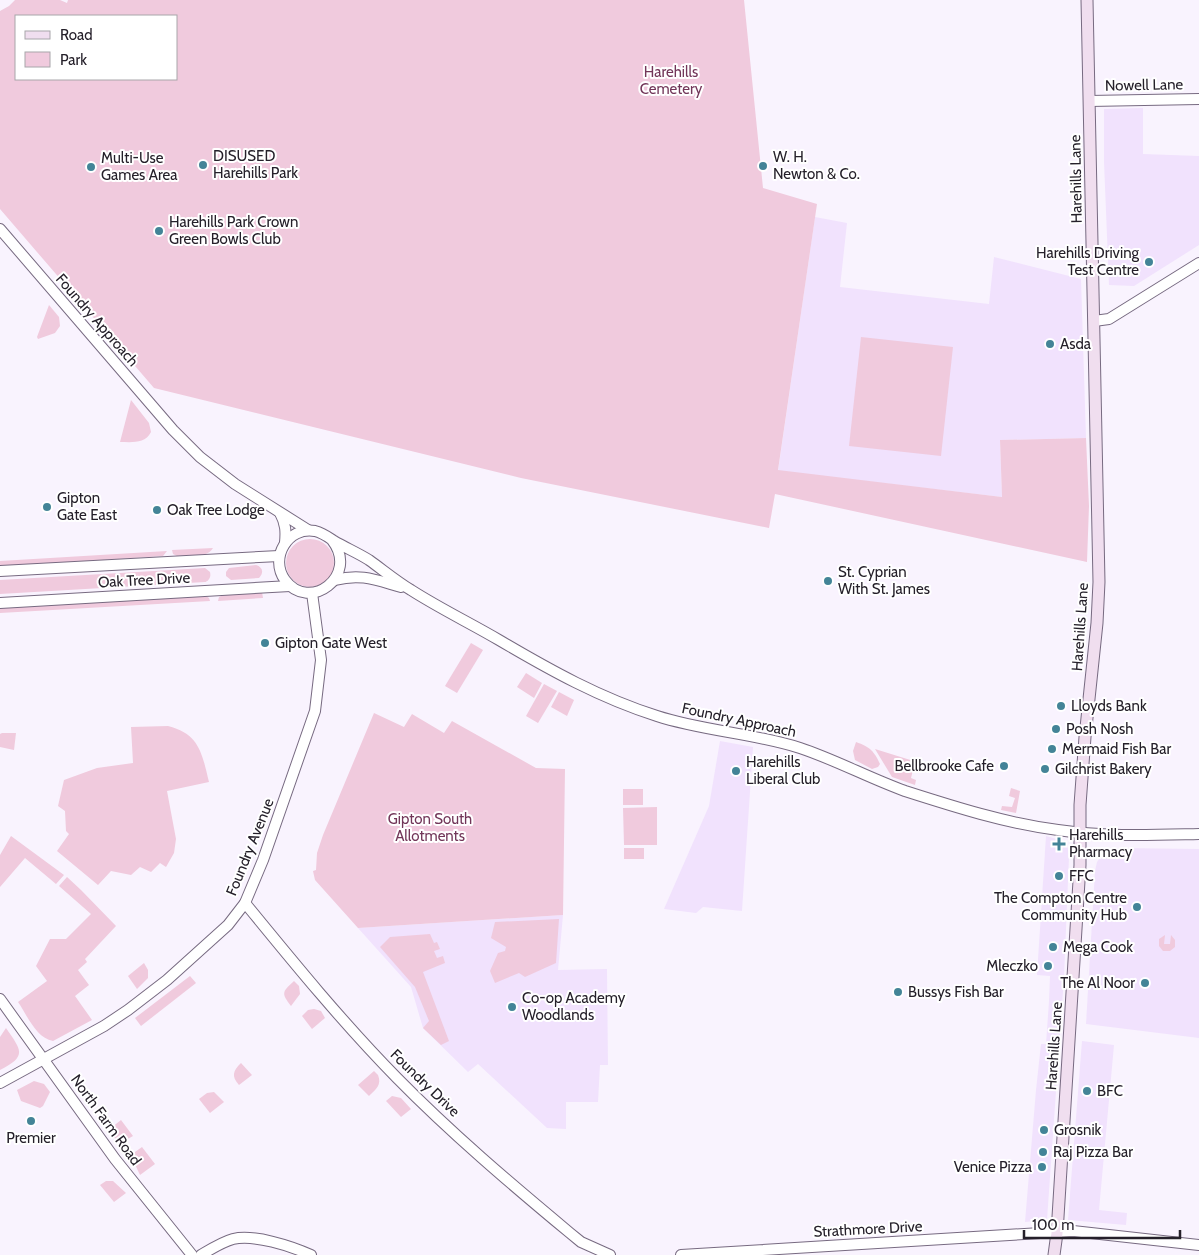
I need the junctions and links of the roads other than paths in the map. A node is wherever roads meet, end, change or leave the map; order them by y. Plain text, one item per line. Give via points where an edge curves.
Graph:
1 (1088, 0) edge
2 (1199, 99) edge
3 (1089, 101) junction
4 (0, 229) edge
5 (1199, 263) edge
6 (1094, 321) junction
7 (280, 512) junction
8 (308, 530) junction
9 (332, 540) junction
10 (285, 544) junction
11 (279, 556) junction
12 (0, 571) edge
13 (335, 580) junction
14 (290, 586) junction
15 (410, 589) junction
16 (312, 593) junction
17 (0, 603) edge
18 (1080, 833) junction
19 (1199, 834) edge
20 (245, 903) junction
21 (0, 999) edge
22 (43, 1060) junction
23 (0, 1083) edge
24 (1057, 1233) junction
25 (1199, 1245) edge
26 (192, 1255) edge
27 (201, 1255) edge
28 (311, 1255) edge
29 (610, 1255) edge
30 (681, 1255) edge
31 (1054, 1255) edge

1 - 3 main road, Harehills Lane
2 - 3 street, Nowell Lane
3 - 6 main road, Harehills Lane
4 - 7 street, Foundry Approach via 173,430 206,462
5 - 6 street via 1109,319
6 - 18 main road, Harehills Lane via 1099,582
7 - 8 street, Foundry Approach
7 - 10 street via 286,530
8 - 9 street, Foundry Approach via 317,531
8 - 10 street via 292,536
9 - 13 street via 341,560
9 - 15 street, Foundry Approach via 366,558
10 - 11 street
11 - 12 street, Oak Tree Drive
11 - 14 street via 279,567
13 - 15 street, Foundry Approach via 350,576 367,577
13 - 16 street, Foundry Approach via 328,587
14 - 16 street
14 - 17 street, Oak Tree Drive
15 - 18 street, Foundry Approach via 560,675 622,704 692,726 799,748 902,790 980,814
16 - 20 street, Foundry Avenue via 321,660 316,711 267,851
18 - 19 street, Foundry Approach
18 - 24 main road, Harehills Lane
20 - 22 street, Foundry Avenue via 228,925 167,980 104,1026
20 - 29 street, Foundry Drive via 359,1038 430,1110 581,1242
21 - 22 street, North Farm Road
22 - 23 street, Foundry Avenue
22 - 26 street, North Farm Road via 115,1159
24 - 25 street, Strathmore Drive via 1073,1231
24 - 30 street, Strathmore Drive
24 - 31 main road, Harehills Lane
27 - 28 street via 234,1239 255,1239

